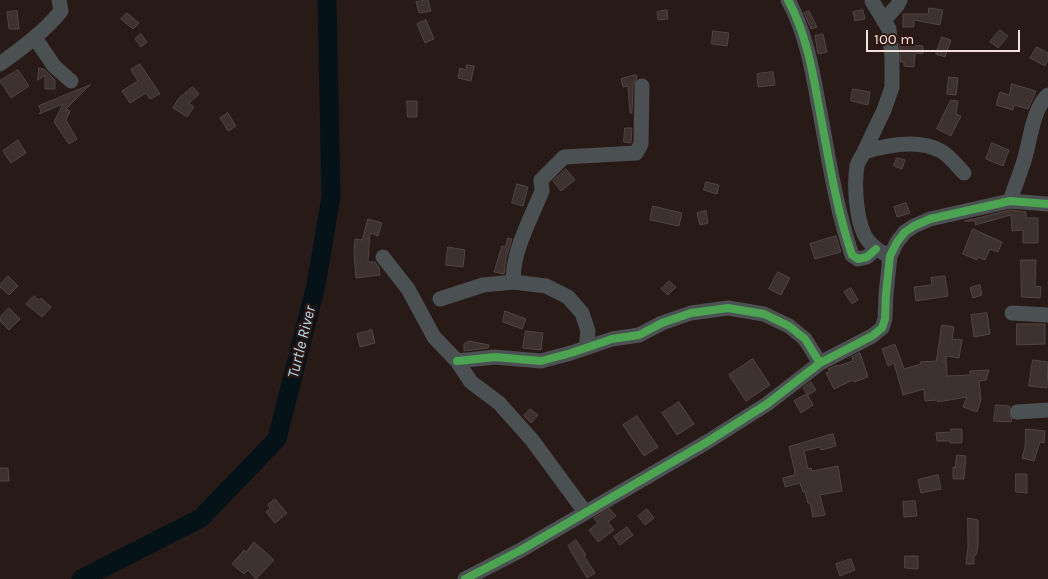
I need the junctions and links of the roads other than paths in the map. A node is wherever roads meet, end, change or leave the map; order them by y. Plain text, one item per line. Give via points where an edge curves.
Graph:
1 (59, 0) edge
2 (788, 0) edge
3 (900, 0) edge
4 (872, 1) edge
5 (884, 20) junction
6 (35, 38) junction
7 (0, 64) edge
8 (71, 81) dead end
9 (642, 86) dead end
10 (1048, 95) edge
11 (864, 152) junction
12 (964, 173) dead end
13 (1010, 201) junction
14 (1048, 204) edge
15 (876, 249) junction
16 (890, 256) junction
17 (383, 257) dead end
18 (514, 282) junction
19 (440, 299) dead end
20 (1012, 313) dead end
21 (1048, 315) edge
22 (571, 353) junction
23 (457, 361) junction
24 (820, 363) junction
25 (1048, 410) edge
26 (1017, 412) dead end
27 (585, 512) junction
28 (464, 579) edge

1 - 6 street via 61,11
2 - 15 street via 812,68 852,255 858,259 867,257
3 - 5 street
4 - 5 street
5 - 11 street via 889,29 892,87
6 - 7 street
6 - 8 street via 54,66
9 - 18 street via 641,144 636,153 564,157 540,180 542,191 514,260
10 - 13 street via 1037,109
11 - 12 street via 883,146 924,144 943,152
11 - 15 street via 857,165 859,221 865,237
13 - 14 street
13 - 16 street via 930,219 914,226 905,232
15 - 16 street
16 - 24 street via 882,328
17 - 23 street via 408,289 434,338
18 - 19 street via 483,286
18 - 22 street via 546,286 568,297 582,313 588,331 586,348
20 - 21 street
22 - 23 street via 541,360 495,357
22 - 24 street via 612,339 639,335 691,313 728,308 764,314 789,326 806,339
23 - 27 street via 471,382 499,403 532,440
24 - 27 street via 742,421
25 - 26 street
27 - 28 street

